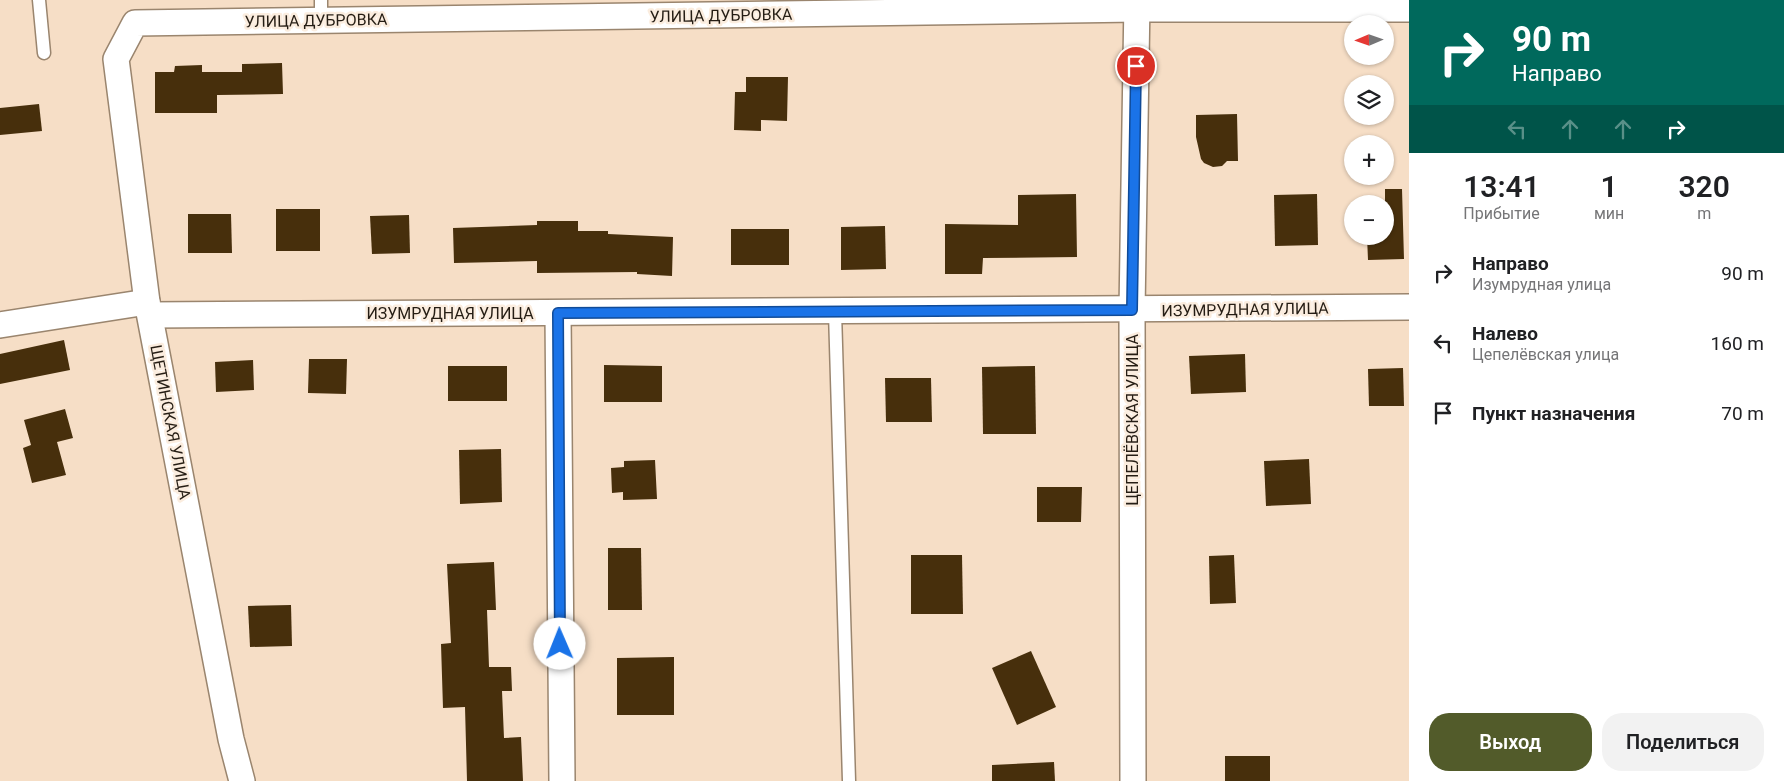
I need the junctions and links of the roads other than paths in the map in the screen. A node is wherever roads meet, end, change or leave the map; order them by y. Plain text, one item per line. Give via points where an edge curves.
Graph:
1 (38, 0) edge
2 (1137, 5) edge
3 (1409, 9) edge
4 (321, 10) edge
5 (44, 53) dead end
6 (116, 59) joint
7 (1409, 307) edge
8 (149, 309) junction
9 (1132, 310) junction
10 (835, 312) junction
11 (558, 313) junction
12 (0, 325) edge
13 (242, 781) edge
14 (562, 781) edge
15 (849, 781) edge
16 (1133, 781) edge

1 - 5 lane
2 - 3 street, УЛИЦА ДУБРОВКА
2 - 4 street, УЛИЦА ДУБРОВКА
2 - 9 street, ЦЕПЕЛЁВСКАЯ УЛИЦА
4 - 6 street, УЛИЦА ДУБРОВКА via 135,22
6 - 8 street, ЩЕТИНСКАЯ УЛИЦА
7 - 9 street, ИЗУМРУДНАЯ УЛИЦА
8 - 11 street, ИЗУМРУДНАЯ УЛИЦА
8 - 12 street, ИЗУМРУДНАЯ УЛИЦА
8 - 13 street, ЩЕТИНСКАЯ УЛИЦА via 230,739
9 - 10 street, ИЗУМРУДНАЯ УЛИЦА
9 - 16 street, ЦЕПЕЛЁВСКАЯ УЛИЦА
10 - 11 street, ИЗУМРУДНАЯ УЛИЦА
10 - 15 lane
11 - 14 street

